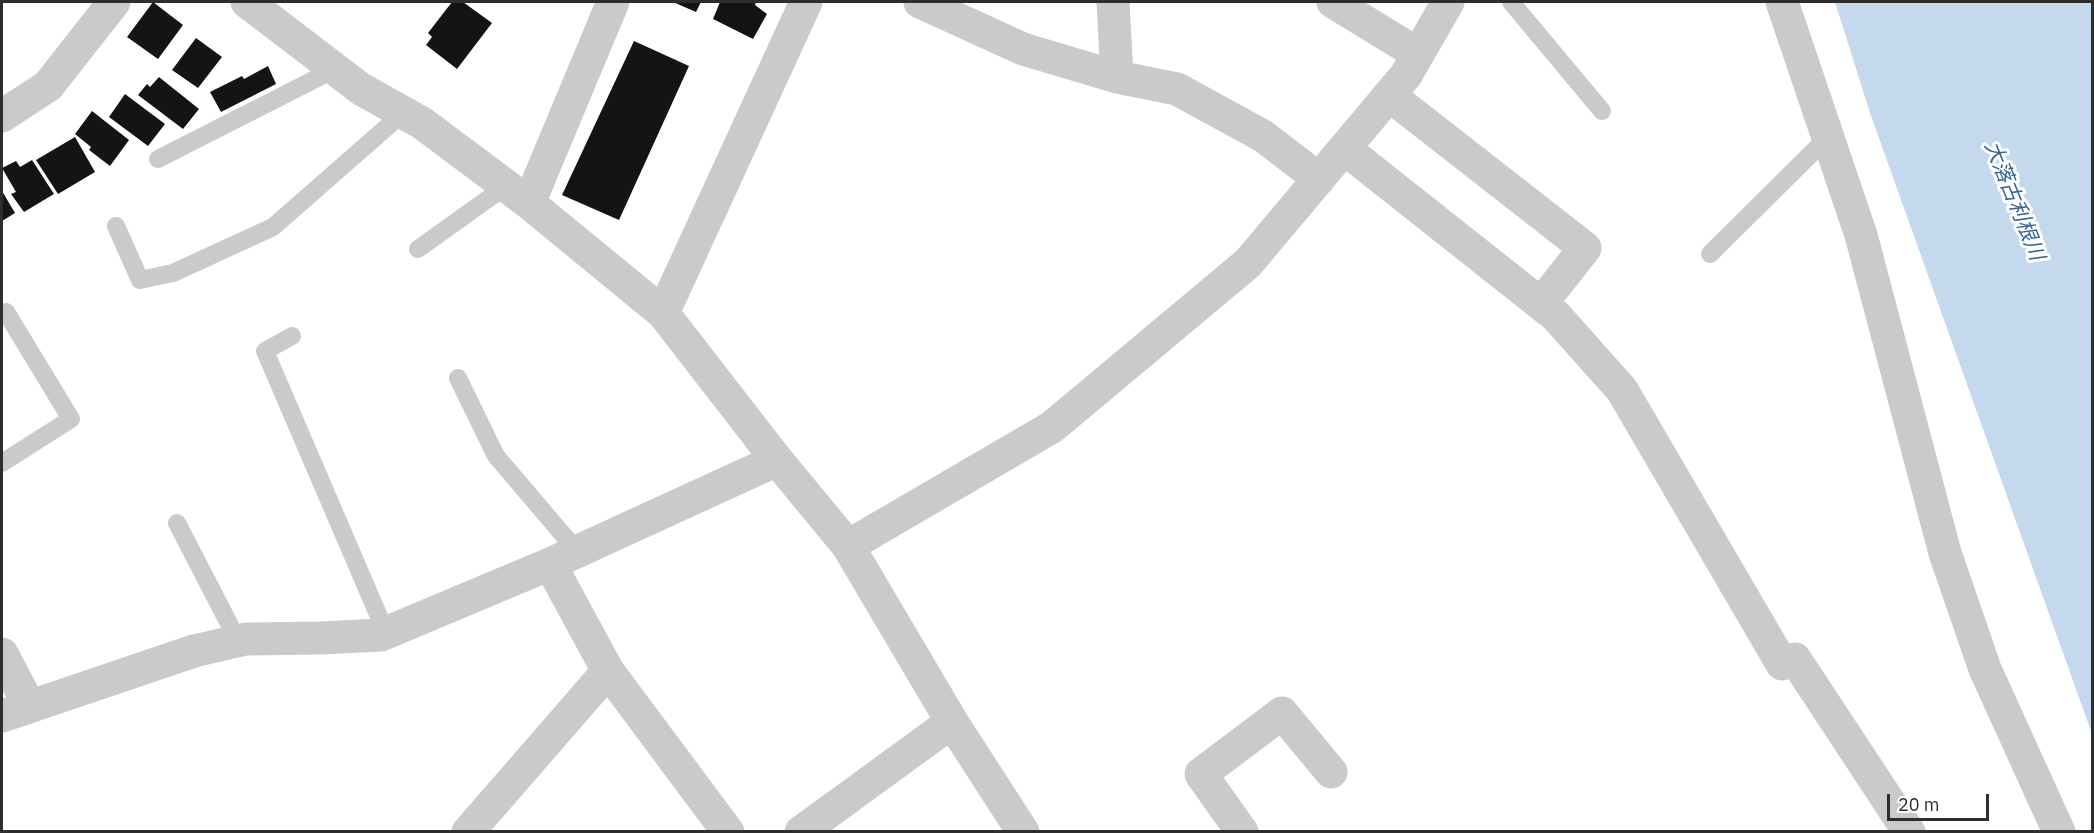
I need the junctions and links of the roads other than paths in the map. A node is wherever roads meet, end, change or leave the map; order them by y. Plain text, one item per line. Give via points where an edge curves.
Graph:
1 (114, 2) edge
2 (247, 2) edge
3 (613, 2) edge
4 (806, 2) edge
5 (1113, 2) edge
6 (1333, 2) edge
7 (1448, 2) edge
8 (1511, 2) edge
9 (1782, 2) edge
10 (932, 4) edge
11 (1418, 54) junction
12 (334, 69) junction
13 (1117, 76) junction
14 (1389, 95) junction
15 (1602, 111) dead end
16 (403, 112) junction
17 (2, 116) edge
18 (1828, 137) junction
19 (1345, 149) junction
20 (158, 159) dead end
21 (1319, 179) junction
22 (517, 194) junction
23 (116, 226) dead end
24 (418, 249) dead end
25 (1710, 254) dead end
26 (1540, 304) junction
27 (663, 313) junction
28 (2, 315) edge
29 (292, 336) dead end
30 (458, 378) dead end
31 (777, 460) junction
32 (2, 464) edge
33 (177, 523) dead end
34 (848, 546) junction
35 (563, 558) junction
36 (386, 633) junction
37 (238, 641) junction
38 (2, 654) edge
39 (608, 671) junction
40 (15, 710) edge
41 (952, 722) junction
42 (1331, 772) dead end
43 (2047, 827) edge
44 (468, 831) edge
45 (728, 831) edge
46 (801, 831) edge
47 (1023, 831) edge
48 (1242, 831) edge
49 (1909, 831) edge

1 - 17 street via 48,86
2 - 12 street
3 - 22 street
4 - 27 street
5 - 13 street
6 - 11 street
7 - 11 street
8 - 15 lane
9 - 18 street
10 - 13 street via 1023,49
11 - 14 street
12 - 16 street
12 - 20 lane
13 - 21 street via 1177,89 1263,136
14 - 19 street
14 - 26 street via 1585,248
16 - 22 street
16 - 23 lane via 273,227 173,273 140,280
18 - 25 lane
18 - 43 street via 1861,235 1945,553 1984,669
19 - 21 street
19 - 26 street
21 - 34 street via 1248,263 1052,427
22 - 24 lane
22 - 27 street
26 - 49 street via 1556,316 1622,390 1782,664 1795,659
27 - 31 street
28 - 32 lane via 6,312 71,419
29 - 36 lane via 265,351
30 - 35 lane via 496,456
31 - 34 street
31 - 35 street
33 - 37 lane
34 - 41 street
35 - 36 street
35 - 39 street
36 - 37 street
37 - 40 street via 194,651
38 - 40 street
39 - 44 street
39 - 45 street
41 - 46 street
41 - 47 street
42 - 48 street via 1282,713 1201,774

